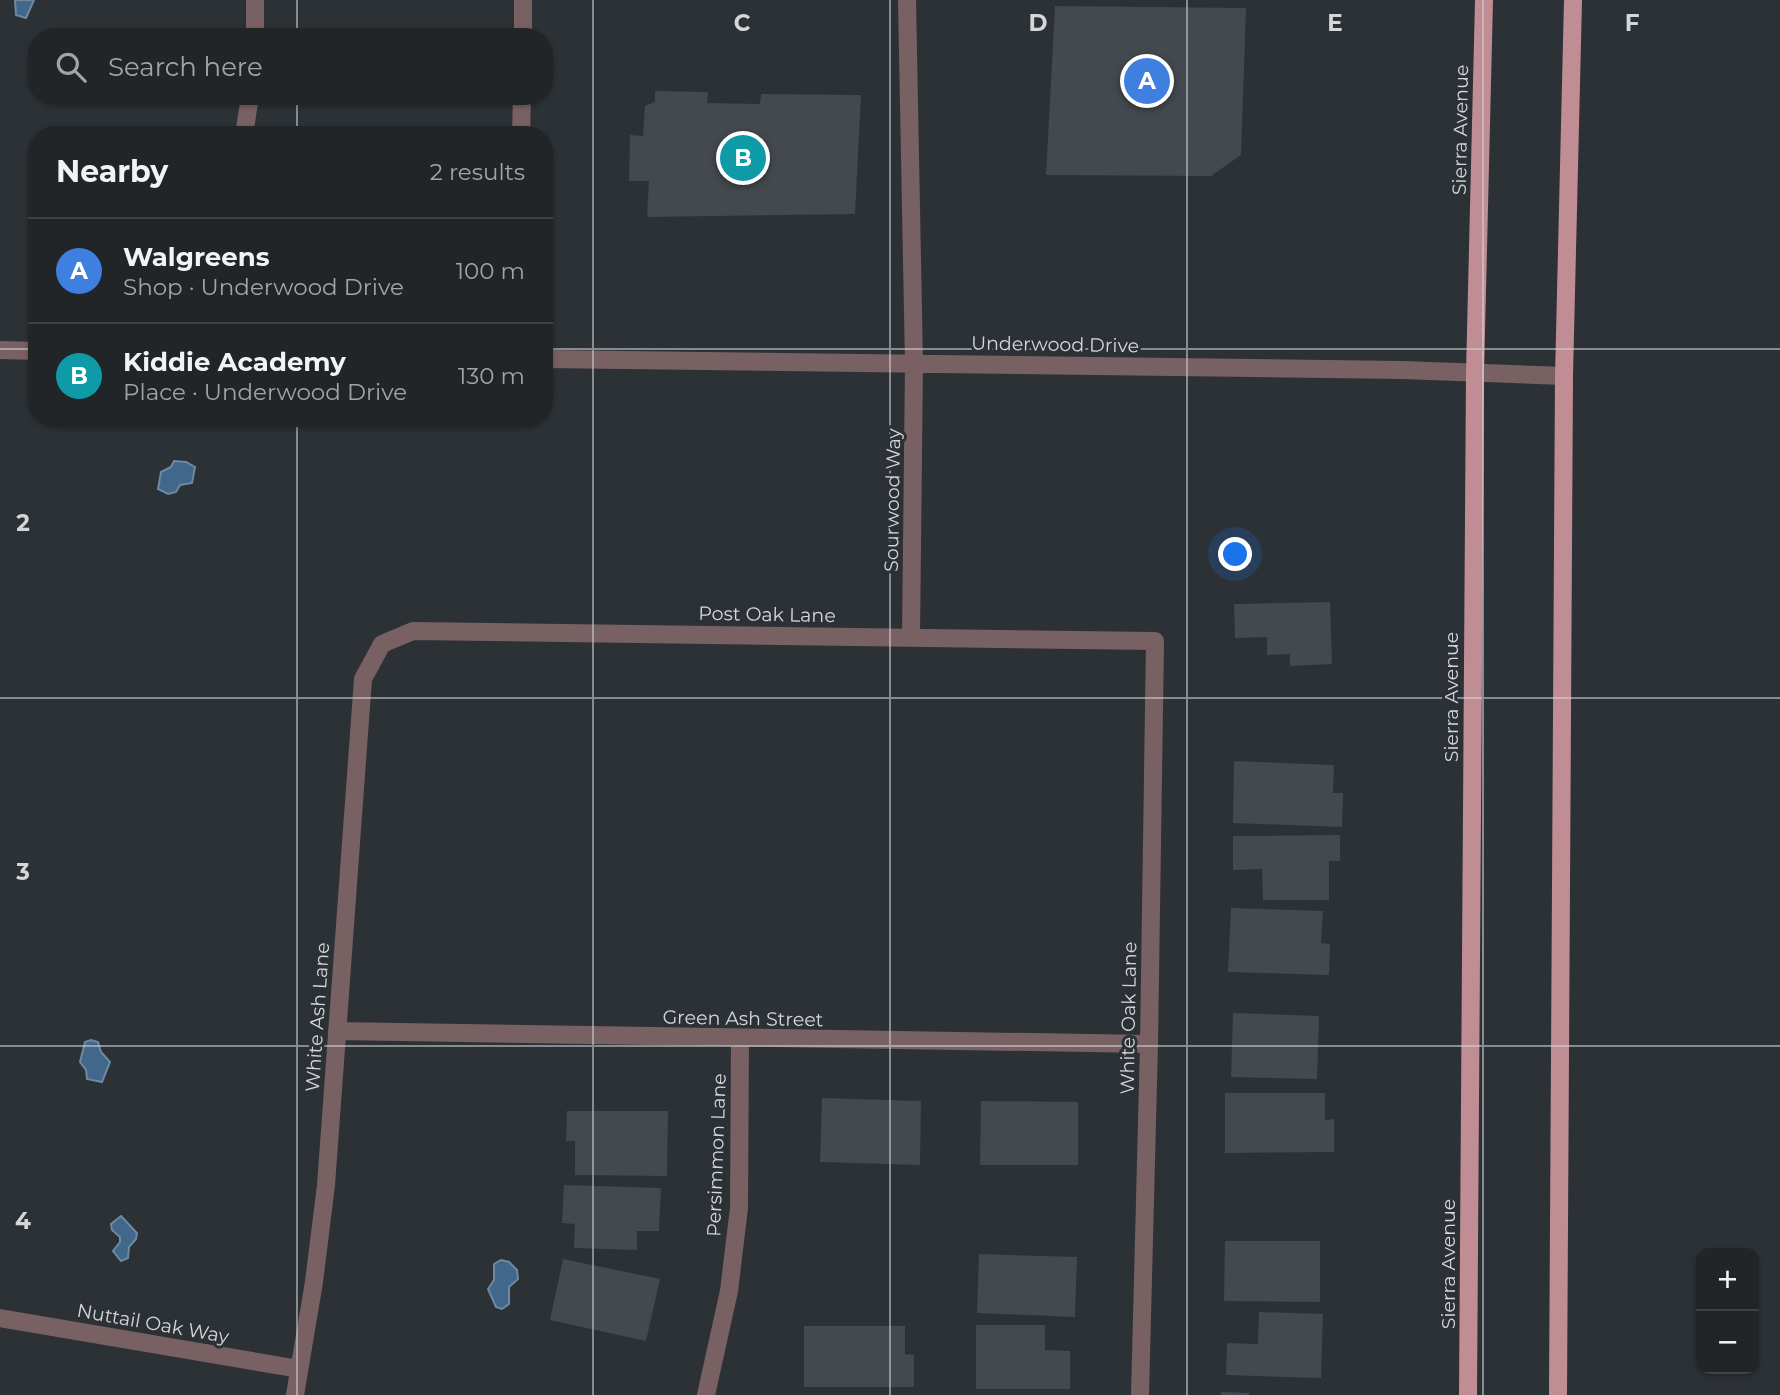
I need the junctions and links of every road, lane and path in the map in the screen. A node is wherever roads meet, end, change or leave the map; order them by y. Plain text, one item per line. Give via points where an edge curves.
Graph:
1 (255, 0) edge
2 (523, 0) edge
3 (907, 0) edge
4 (1484, 0) edge
5 (1564, 0) edge
6 (1573, 0) edge
7 (255, 28) edge
8 (523, 28) edge
9 (1573, 29) junction
10 (249, 105) edge
11 (522, 105) edge
12 (245, 126) edge
13 (521, 126) edge
14 (0, 350) edge
15 (28, 351) edge
16 (553, 359) edge
17 (914, 364) junction
18 (1475, 373) junction
19 (1564, 376) junction
20 (911, 637) junction
21 (1155, 641) joint
22 (382, 644) joint
23 (337, 1031) junction
24 (740, 1039) junction
25 (1149, 1044) junction
26 (0, 1318) edge
27 (299, 1369) junction
28 (295, 1395) edge
29 (706, 1395) edge
30 (1140, 1395) edge
31 (1468, 1395) edge
32 (1558, 1395) edge

1 - 7 street
2 - 8 street
3 - 17 street, Sourwood Way
4 - 18 main road, Sierra Avenue
5 - 9 main road
6 - 9 main road
9 - 19 main road
10 - 12 street
11 - 13 street
14 - 15 street
16 - 17 street, Underwood Drive
17 - 18 street, Underwood Drive
17 - 20 street, Sourwood Way
18 - 19 street, Underwood Drive
18 - 31 main road, Sierra Avenue
19 - 32 main road
20 - 21 street, Post Oak Lane
20 - 22 street, Post Oak Lane via 413,631
21 - 25 street, White Oak Lane
22 - 23 street, White Ash Lane via 363,679
23 - 24 street, Green Ash Street
23 - 27 street, White Ash Lane via 320,1244
24 - 25 street, Green Ash Street
24 - 29 street, Persimmon Lane via 739,1208 729,1292
25 - 30 street, White Oak Lane
26 - 27 street, Nuttail Oak Way
27 - 28 street, White Ash Lane

